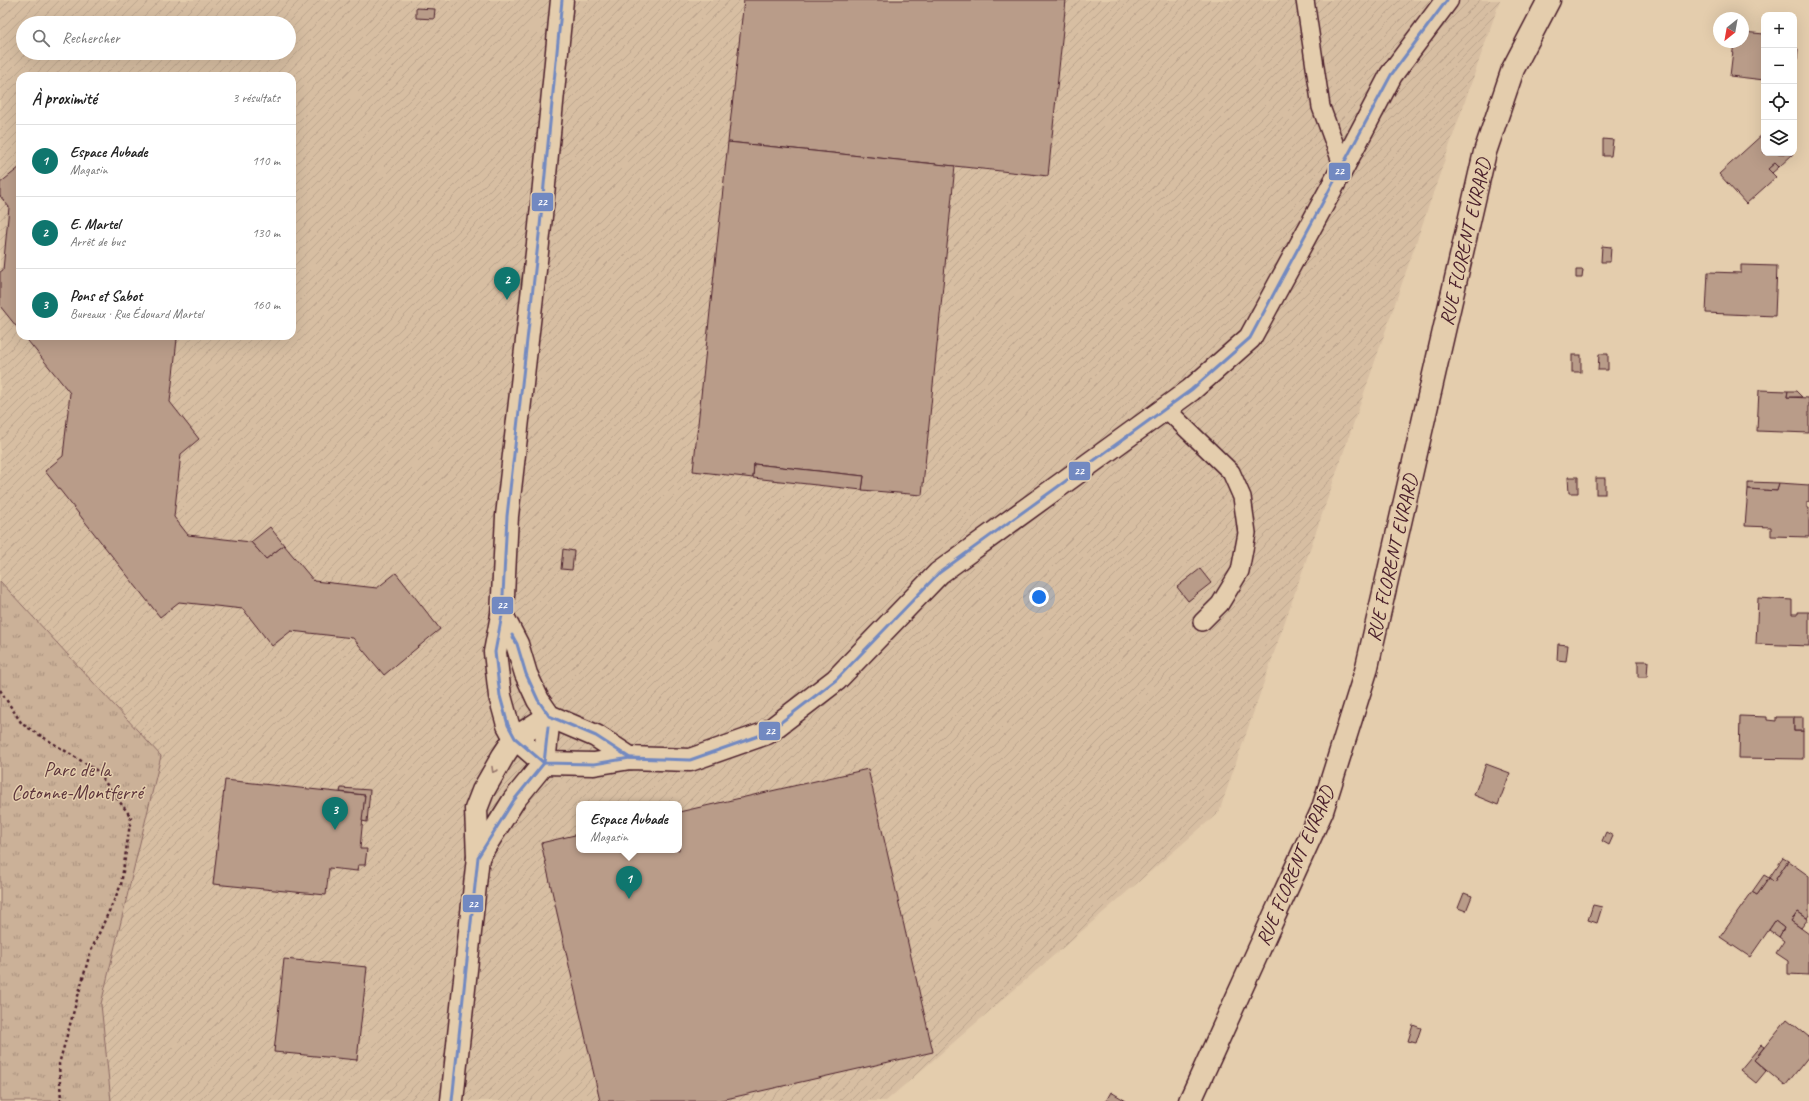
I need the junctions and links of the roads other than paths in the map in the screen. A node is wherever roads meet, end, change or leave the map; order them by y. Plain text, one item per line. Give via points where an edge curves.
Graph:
1 (562, 0) edge
2 (1305, 0) edge
3 (1447, 0) edge
4 (1548, 0) edge
5 (1343, 167) junction
6 (1166, 409) junction
7 (502, 615) junction
8 (1202, 622) dead end
9 (549, 716) junction
10 (515, 738) junction
11 (630, 758) junction
12 (544, 763) junction
13 (478, 857) junction
14 (452, 1101) edge
15 (1190, 1101) edge

1 - 7 street via 540,226 507,516
2 - 5 lane via 1321,107
3 - 5 street via 1390,75
4 - 15 street, RUE FLORENT EVRARD via 1513,69 1485,152 1366,671 1322,812
5 - 6 street via 1250,338
6 - 8 lane via 1230,472 1242,497 1247,533 1240,571 1220,604
6 - 11 street via 938,573 836,680 767,732 690,760
7 - 9 street via 517,644 526,674 538,700
7 - 10 street via 495,652 500,696 508,725
9 - 10 street
9 - 11 street via 596,736
9 - 12 street
10 - 12 street
10 -> 13 street via 486,786 476,809
11 - 12 street via 594,764
12 - 13 street via 510,806
13 - 14 street

